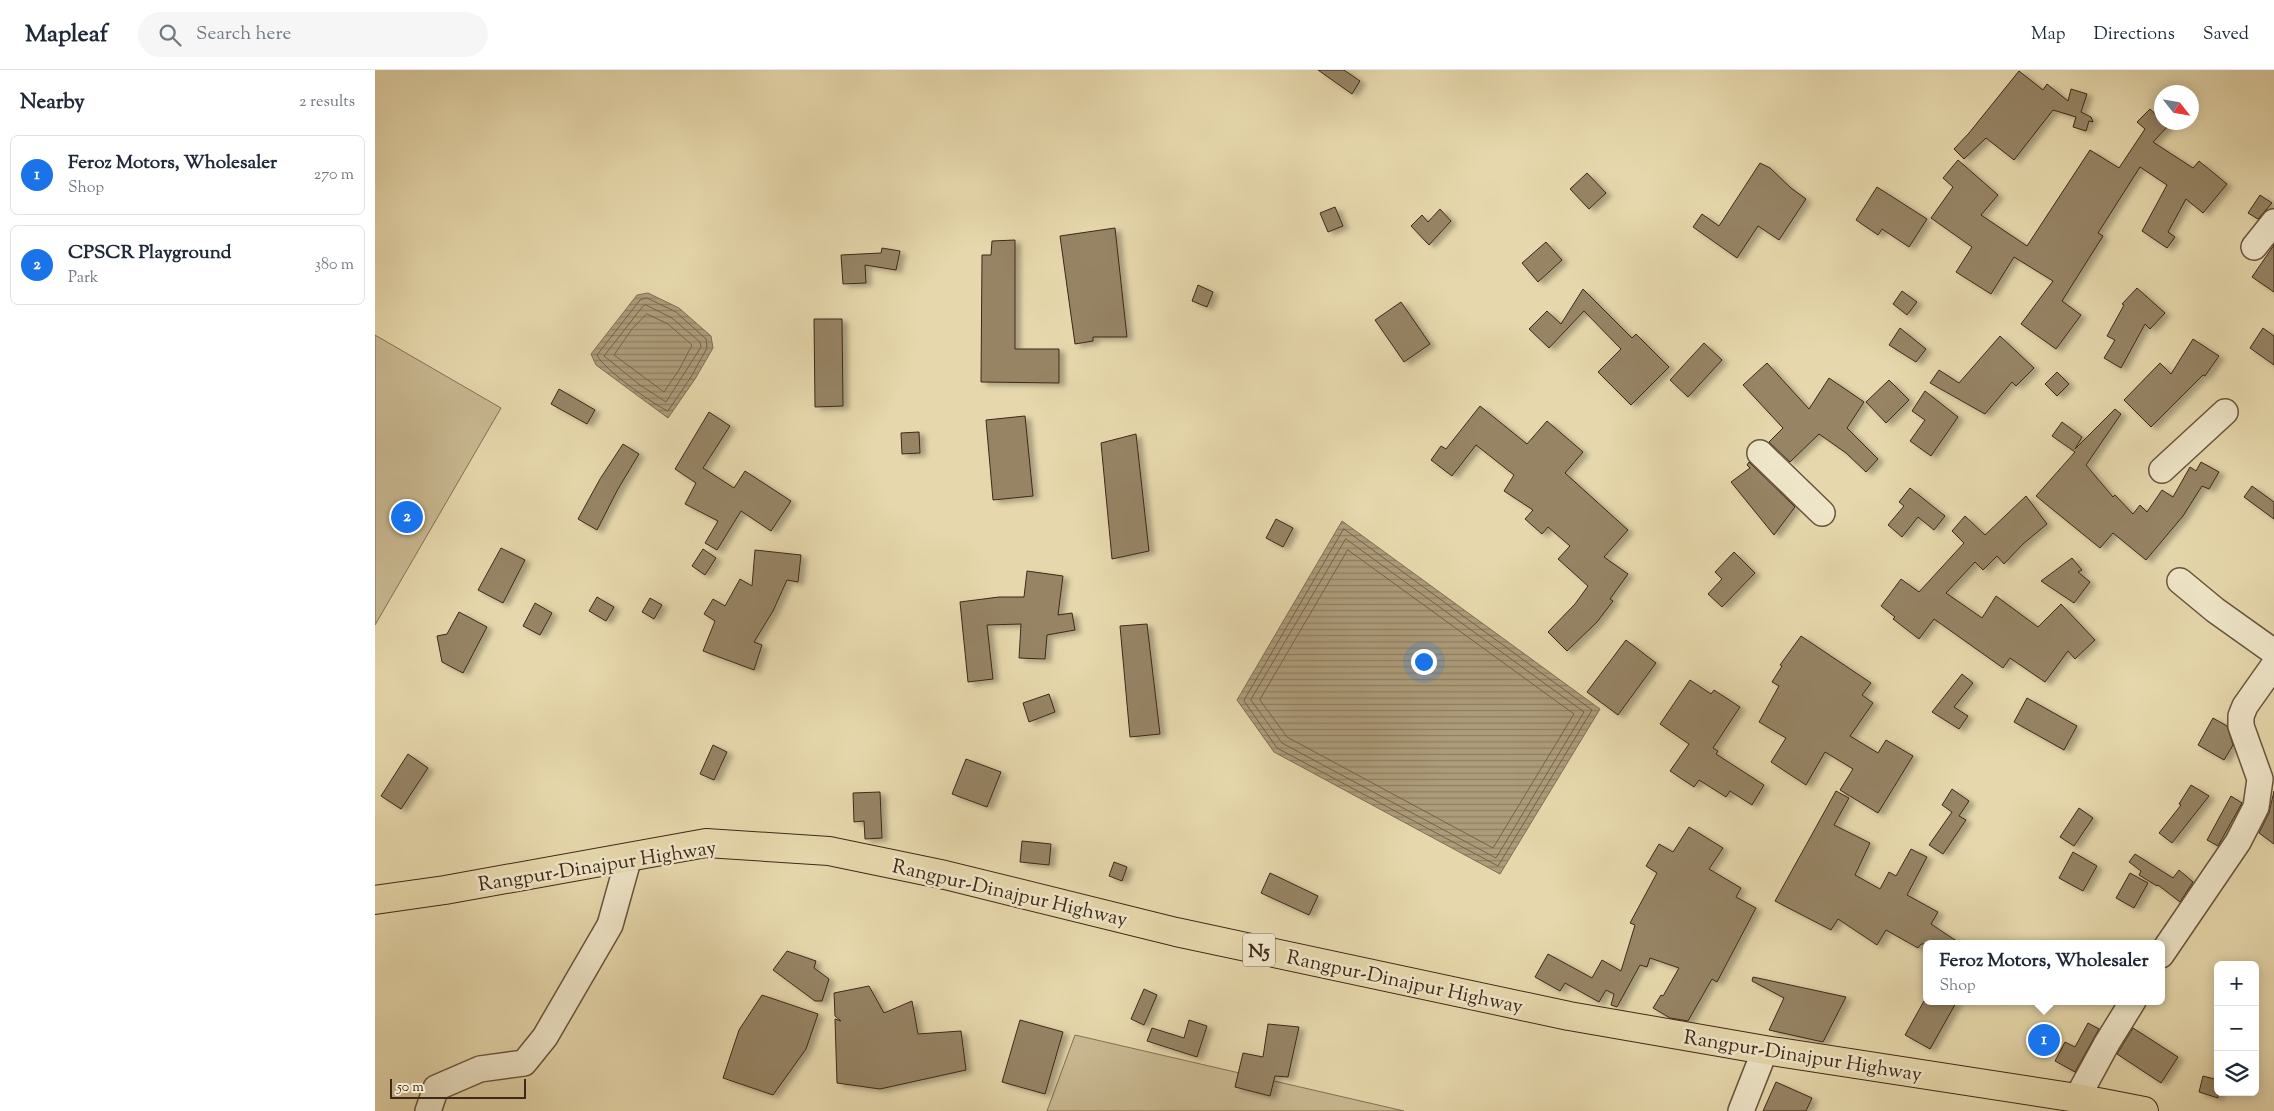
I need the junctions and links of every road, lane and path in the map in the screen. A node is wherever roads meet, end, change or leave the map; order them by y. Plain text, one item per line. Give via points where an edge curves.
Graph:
1 (2274, 222) edge
2 (2254, 247) dead end
3 (2225, 412) dead end
4 (1760, 453) dead end
5 (2162, 470) dead end
6 (1822, 513) dead end
7 (2180, 581) dead end
8 (2274, 652) edge
9 (2274, 665) edge
10 (629, 857) junction
11 (375, 900) edge
12 (2165, 949) edge
13 (2131, 1005) edge
14 (1765, 1050) junction
15 (2077, 1098) junction
16 (428, 1111) edge
17 (1741, 1111) edge
18 (2144, 1111) edge

1 - 2 street
3 - 5 street
4 - 6 street
7 - 8 street
9 - 12 street via 2241,716 2241,726 2260,779 2256,807 2238,842
10 - 11 highway, Rangpur-Dinajpur Highway / N5
10 - 14 highway, Rangpur-Dinajpur Highway / N5 via 706,843 829,850 1176,932 1569,1016
10 - 16 street via 610,925 545,1037 524,1063 480,1069 436,1088
13 - 15 street
14 - 15 highway, Rangpur-Dinajpur Highway / N5
14 - 17 street
15 - 18 highway, Rangpur-Dinajpur Highway / N5

